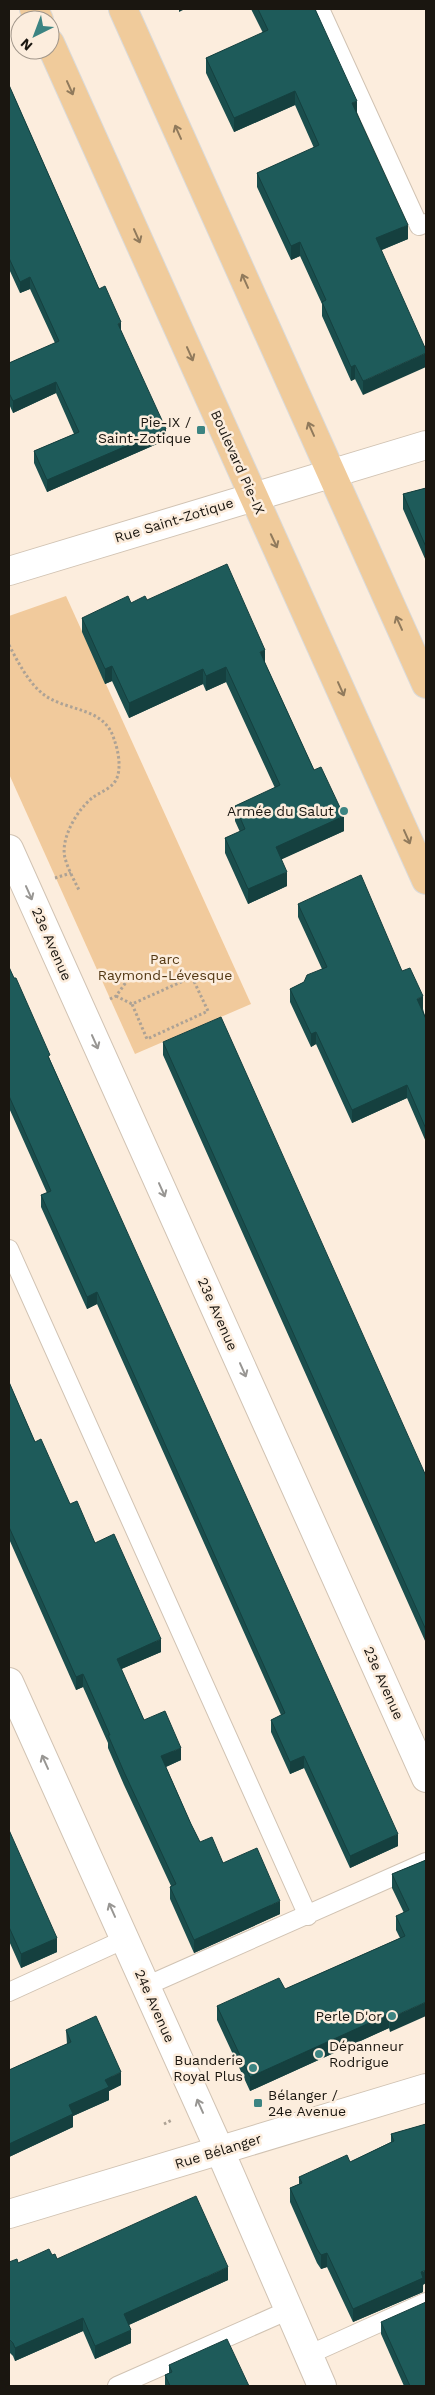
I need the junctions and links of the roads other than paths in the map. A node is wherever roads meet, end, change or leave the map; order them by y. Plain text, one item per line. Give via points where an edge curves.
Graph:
1 (123, 9) edge
2 (320, 9) edge
3 (57, 60) edge
4 (426, 223) edge
5 (426, 445) edge
6 (332, 473) junction
7 (254, 496) junction
8 (9, 571) edge
9 (426, 684) edge
10 (9, 849) edge
11 (426, 880) edge
12 (9, 1249) edge
13 (9, 1682) edge
14 (426, 1778) edge
15 (426, 1862) edge
16 (308, 1916) junction
17 (124, 1939) junction
18 (146, 1986) junction
19 (9, 1992) edge
20 (426, 2088) edge
21 (220, 2151) junction
22 (9, 2214) edge
23 (426, 2302) edge
24 (289, 2310) junction
25 (308, 2355) junction
26 (117, 2386) edge
27 (322, 2386) edge

6 -> 1 main road
2 - 4 lane via 419,226
3 -> 7 main road, Boulevard Pie-IX
5 - 6 street, Rue Saint-Zotique
6 - 7 street, Rue Saint-Zotique
9 -> 6 main road
7 - 8 street, Rue Saint-Zotique
7 -> 11 main road, Boulevard Pie-IX
10 -> 14 street, 23e Avenue
12 - 16 lane
17 -> 13 street, 24e Avenue
15 - 16 lane
16 - 18 lane
17 - 18 street, 24e Avenue
17 - 19 lane
21 -> 18 street, 24e Avenue
20 - 21 street, Rue Bélanger
21 - 22 street, Rue Bélanger
21 - 24 street, 24e Avenue
23 - 25 lane
24 - 25 street, 24e Avenue
24 - 26 lane
25 - 27 street, 24e Avenue

